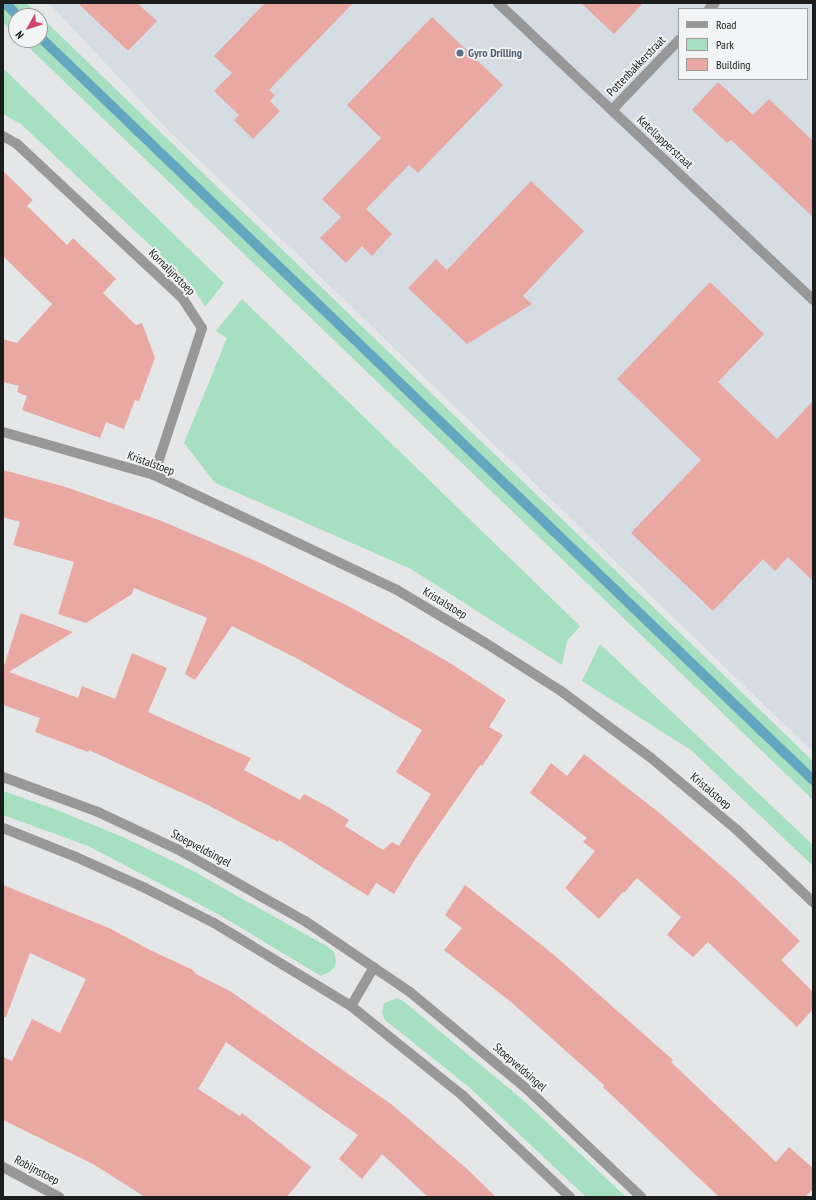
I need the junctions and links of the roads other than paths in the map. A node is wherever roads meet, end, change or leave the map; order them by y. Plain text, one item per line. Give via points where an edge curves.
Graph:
1 (498, 3) edge
2 (678, 41) edge
3 (612, 110) junction
4 (3, 136) edge
5 (813, 300) edge
6 (3, 432) edge
7 (154, 475) junction
8 (3, 777) edge
9 (3, 828) edge
10 (813, 902) edge
11 (374, 967) junction
12 (351, 1006) junction
13 (3, 1167) edge
14 (59, 1197) edge
15 (570, 1197) edge
16 (641, 1197) edge

1 - 3 street, Ketellapperstraat
2 - 3 street, Pottenbakkerstraat
3 - 5 street, Ketellapperstraat
4 - 7 street, Kornalijnstoep via 17,144 183,298 202,328
6 - 7 street, Kristalstoep
7 - 10 street, Kristalstoep via 397,590 548,683 650,757 737,830
8 - 11 street, Stoepveldsingel via 98,812 177,849 305,921
9 - 12 street via 145,888 214,923
11 - 12 street
11 - 16 street, Stoepveldsingel via 410,992 528,1090
12 - 15 street via 462,1095
13 - 14 street, Robijnstoep

